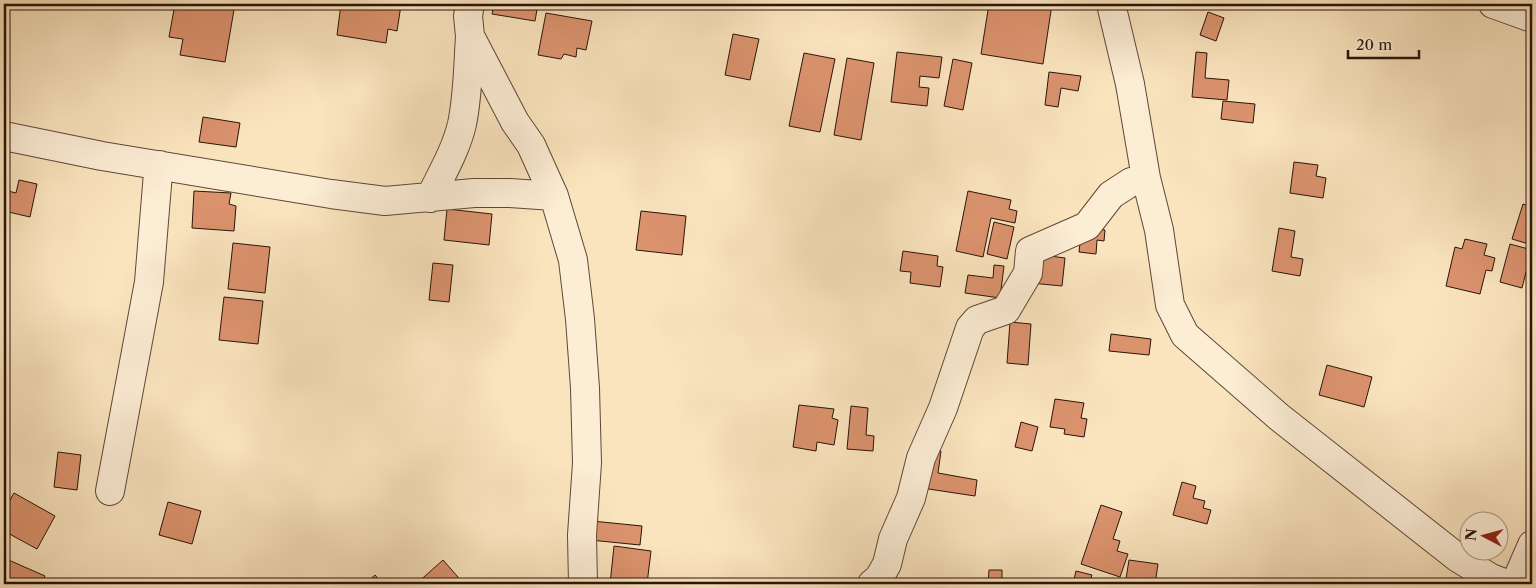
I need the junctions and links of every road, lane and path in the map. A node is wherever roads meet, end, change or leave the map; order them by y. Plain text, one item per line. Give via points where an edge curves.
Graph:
1 (470, 4) edge
2 (1111, 4) edge
3 (1493, 4) edge
4 (1532, 18) edge
5 (470, 36) junction
6 (4, 136) edge
7 (160, 165) junction
8 (1146, 178) junction
9 (554, 196) junction
10 (430, 198) junction
11 (110, 491) dead end
12 (1532, 545) edge
13 (885, 577) edge
14 (583, 584) edge
15 (1507, 584) edge
16 (1515, 584) edge

1 - 5 street
2 - 8 street via 1130,84
3 - 4 street
5 - 9 street via 515,122 531,145
5 - 10 street via 462,126
6 - 7 street
7 - 10 street via 385,201
7 - 11 street via 149,282
8 - 13 street via 1131,182 1111,195 1087,226 1030,251 1028,273 1006,310 977,320 970,328 943,408 920,458 911,498 893,538
8 - 15 street via 1159,230 1170,305 1185,335 1279,417 1458,558
9 - 10 street via 474,193
9 - 14 street via 572,260 580,318 587,462 582,534
12 - 16 street

